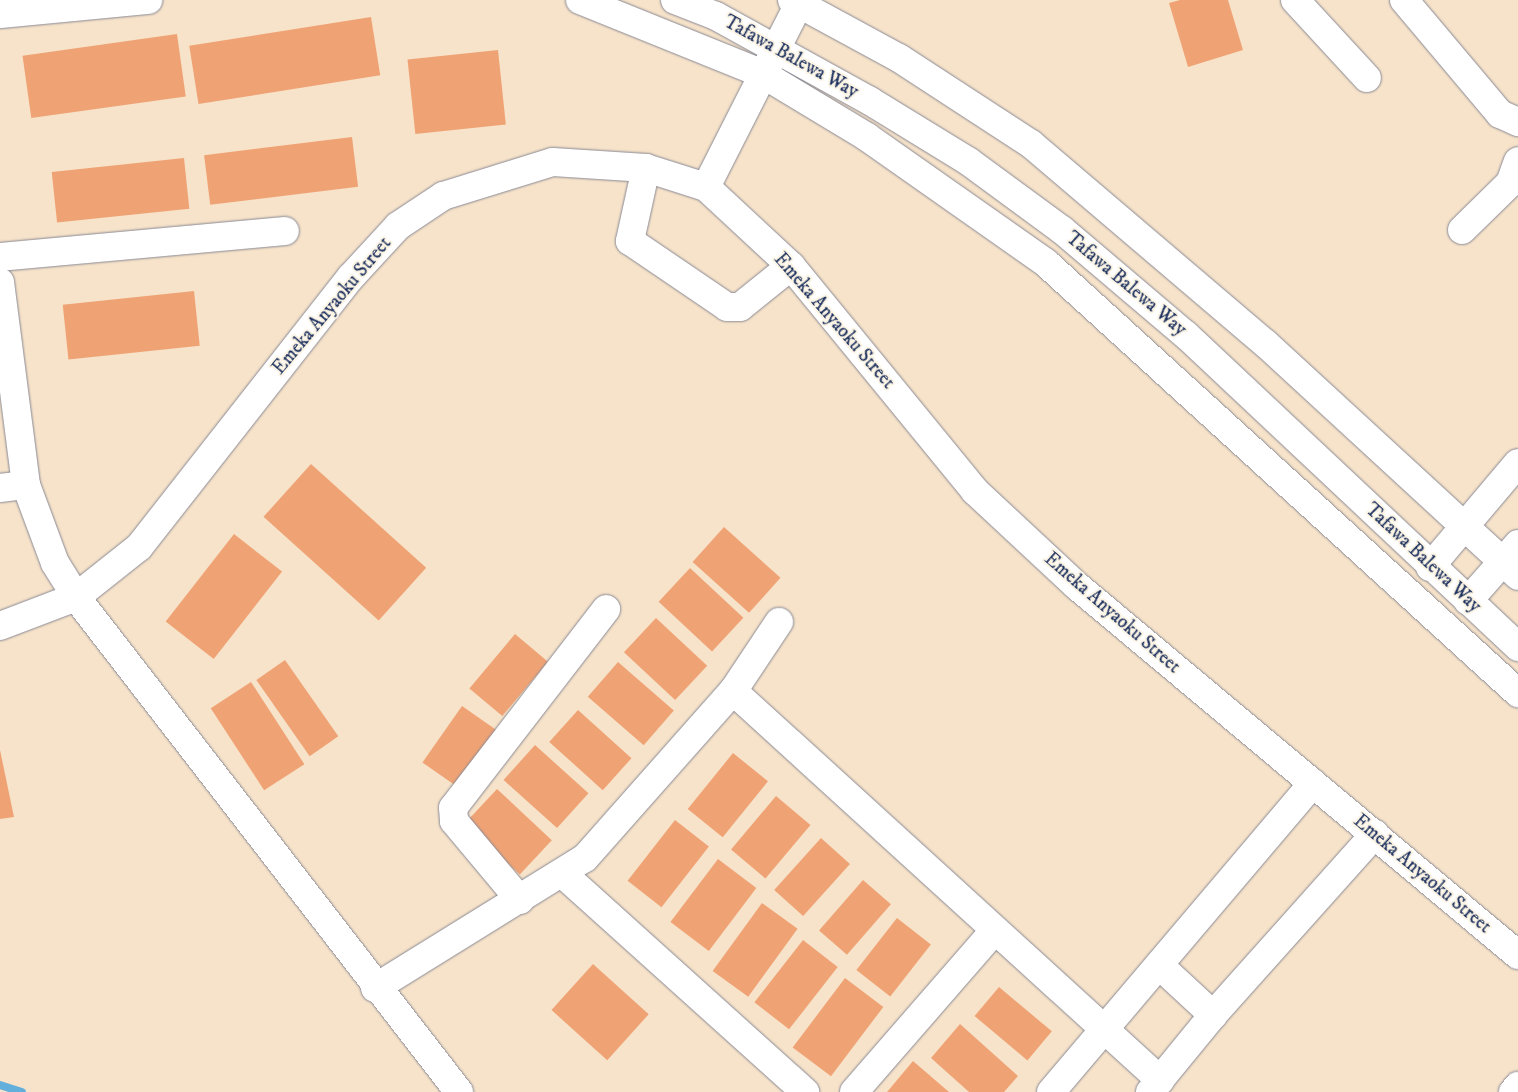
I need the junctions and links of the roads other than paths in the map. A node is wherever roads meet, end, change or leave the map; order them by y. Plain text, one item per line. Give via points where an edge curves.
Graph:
1 (148, 0) edge
2 (580, 0) edge
3 (675, 0) edge
4 (1294, 0) edge
5 (1404, 0) edge
6 (795, 2) edge
7 (0, 14) edge
8 (775, 47) junction
9 (761, 73) junction
10 (1367, 78) dead end
11 (1518, 122) edge
12 (1518, 160) edge
13 (646, 168) junction
14 (706, 187) junction
15 (1462, 230) dead end
16 (285, 231) dead end
17 (0, 257) edge
18 (791, 266) junction
19 (0, 282) edge
20 (1518, 463) edge
21 (13, 487) edge
22 (1466, 526) junction
23 (1513, 561) edge
24 (1430, 567) junction
25 (76, 597) junction
26 (1468, 601) junction
27 (606, 609) dead end
28 (779, 622) dead end
29 (0, 626) edge
30 (1518, 647) edge
31 (733, 691) junction
32 (1518, 693) edge
33 (1313, 783) junction
34 (1375, 834) junction
35 (563, 874) junction
36 (520, 900) junction
37 (993, 932) junction
38 (1518, 955) edge
39 (1159, 966) junction
40 (375, 988) junction
41 (1213, 1015) junction
42 (1102, 1028) junction
43 (1155, 1086) edge
44 (1518, 1086) edge
45 (459, 1092) edge
46 (805, 1092) edge
47 (854, 1092) edge
48 (1051, 1092) edge
49 (1514, 1092) edge

1 - 7 street
2 - 9 street
3 - 8 street, Tafawa Balewa Way
4 - 10 street
5 - 11 street via 1500,114
6 - 8 street
6 - 22 street via 899,58 1031,144 1118,213
8 - 9 street
8 - 24 street, Tafawa Balewa Way via 968,161 1062,230 1186,335
9 - 14 street
9 - 32 street via 867,137 1046,263
12 - 15 street via 1510,183
13 - 14 street, Emeka Anyaoku Street
13 - 18 street via 630,241 727,307 740,307
13 - 25 street, Emeka Anyaoku Street via 553,162 443,196 398,226 351,277 139,547
14 - 18 street, Emeka Anyaoku Street
16 - 17 street
18 - 33 street, Emeka Anyaoku Street via 975,491 1077,586
19 - 21 street
20 - 22 street
21 - 25 street
22 - 23 street
22 - 24 street
23 - 26 street
24 - 26 street, Tafawa Balewa Way
25 - 29 street, Emeka Anyaoku Street
25 - 40 street
26 - 30 street, Tafawa Balewa Way
27 - 36 street via 453,808 454,821
28 - 31 street
31 - 35 street via 603,840
31 - 37 street
33 - 34 street, Emeka Anyaoku Street
33 - 39 street
34 - 38 street, Emeka Anyaoku Street
34 - 41 street
35 - 36 street
35 - 46 street
36 - 40 street
37 - 42 street
37 - 47 street
39 - 41 street
39 - 42 street
40 - 45 street
41 - 43 street
42 - 43 street
42 - 48 street
44 - 49 street

